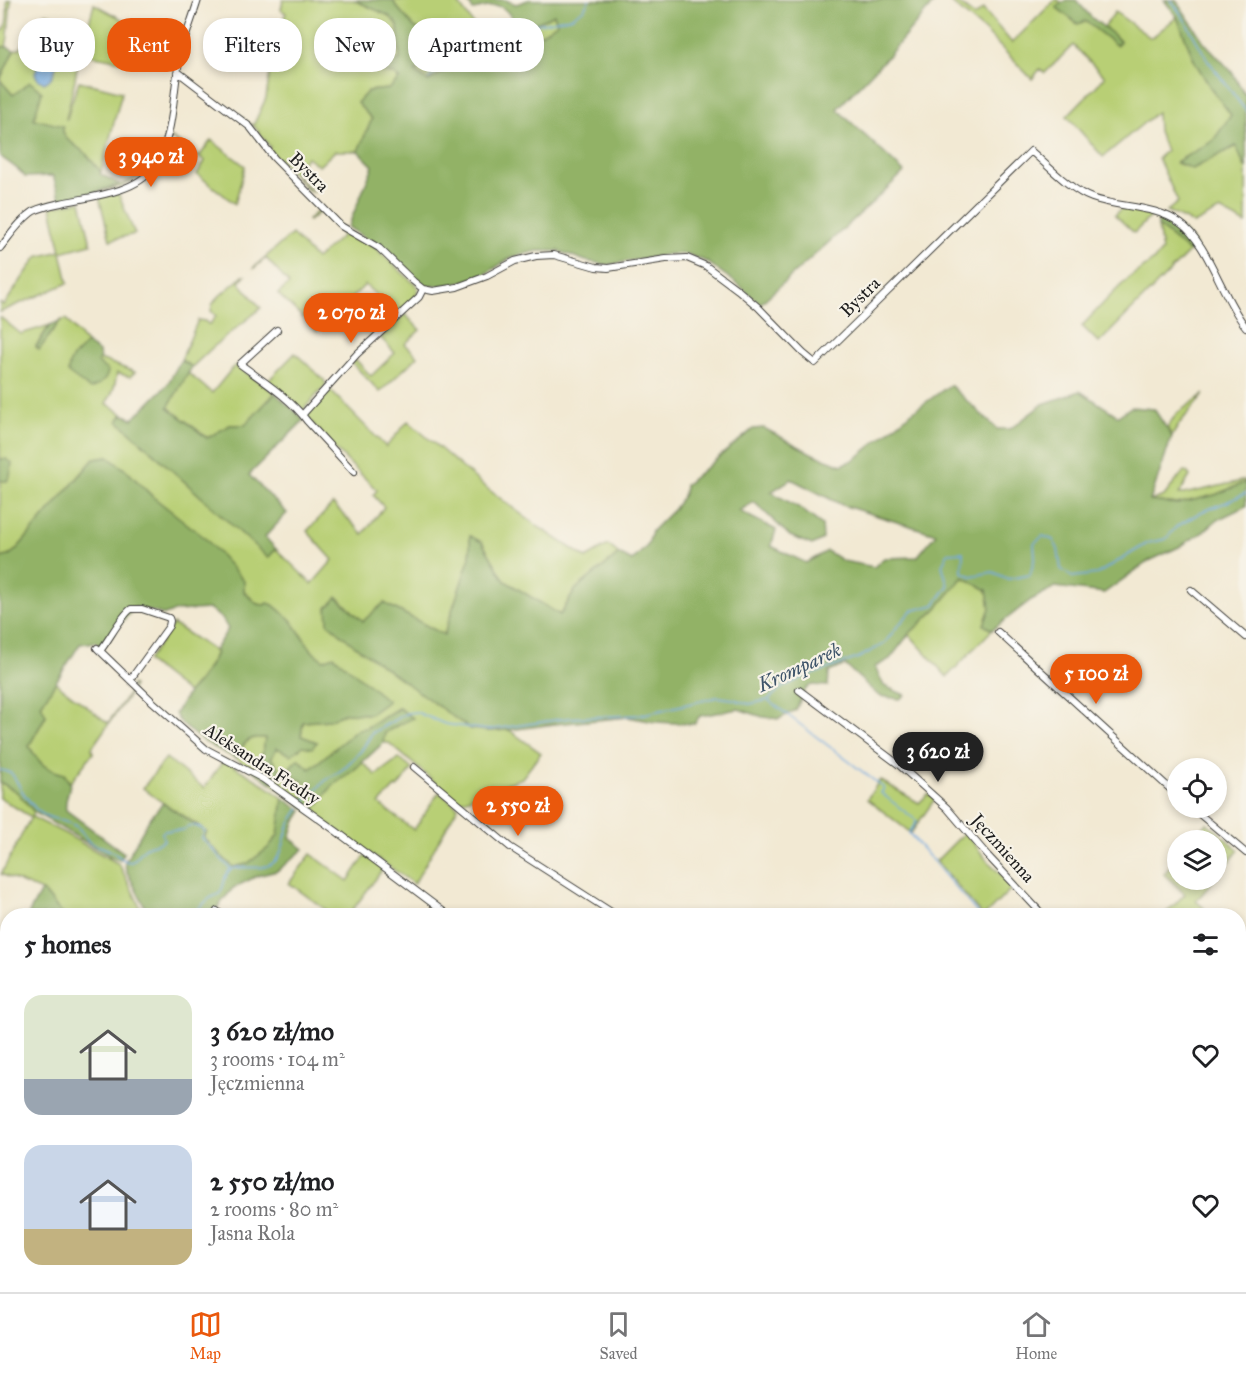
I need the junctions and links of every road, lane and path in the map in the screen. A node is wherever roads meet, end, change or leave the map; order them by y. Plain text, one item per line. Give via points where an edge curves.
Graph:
1 (198, 0) edge
2 (191, 22) edge
3 (178, 72) joint
4 (0, 248) edge
5 (423, 289) junction
6 (1246, 327) edge
7 (277, 330) dead end
8 (303, 414) junction
9 (354, 472) dead end
10 (1191, 590) dead end
11 (998, 632) dead end
12 (1246, 637) edge
13 (130, 681) junction
14 (799, 690) dead end
15 (414, 767) dead end
16 (1167, 786) edge
17 (1204, 818) edge
18 (1246, 853) edge
19 (439, 908) edge
20 (605, 908) edge
21 (1036, 908) edge

1 - 2 street
3 - 4 street via 169,131 147,175 122,189 33,212
3 - 5 street, Bystra via 250,127 274,158 341,226 379,248
5 - 6 street, Bystra via 457,287 515,261 536,256 554,255 608,268 687,258 706,266 738,290 815,363 1031,151 1091,198 1156,212 1180,222 1202,249
5 - 8 street
7 - 8 street via 240,364
8 - 9 street
10 - 12 street
11 - 16 street
13 - 13 street, Aleksandra Fredry via 169,626 169,618 131,609 99,650
13 - 19 street, Aleksandra Fredry via 206,749 263,779
14 - 21 street, Jęczmienna via 898,764 947,808
15 - 20 street via 510,847
17 - 18 street

